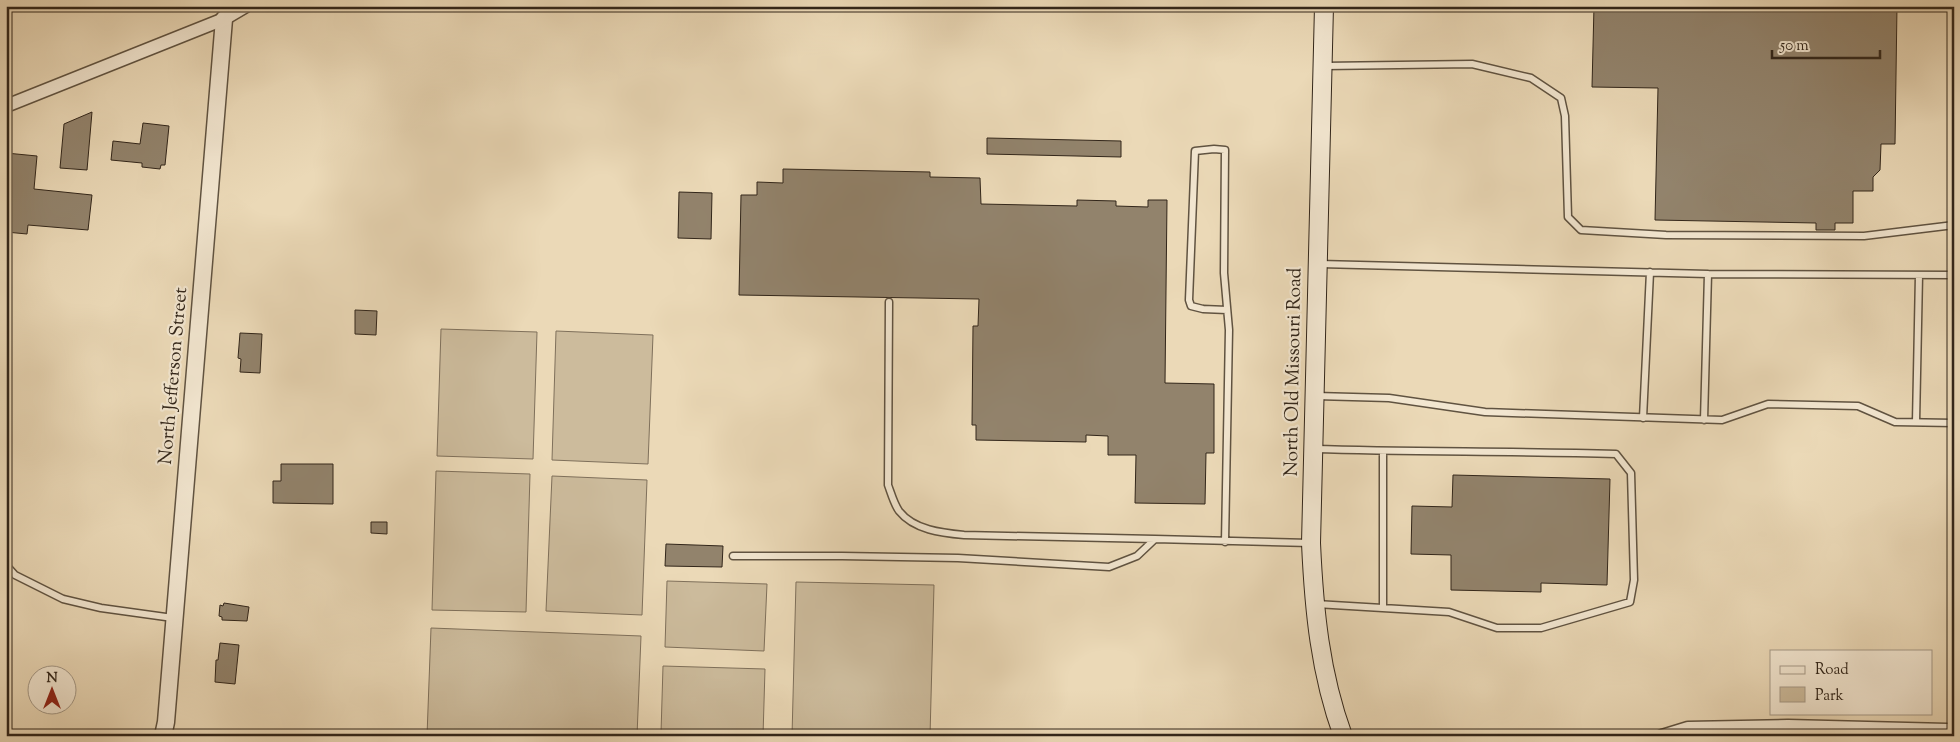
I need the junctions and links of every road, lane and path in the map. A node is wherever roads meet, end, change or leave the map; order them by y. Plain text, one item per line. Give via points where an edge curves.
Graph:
1 (246, 6) edge
2 (1324, 6) edge
3 (224, 12) edge
4 (1323, 66) junction
5 (6, 106) edge
6 (1954, 225) edge
7 (1318, 264) junction
8 (1650, 272) junction
9 (1708, 274) junction
10 (1919, 275) junction
11 (1954, 275) edge
12 (889, 302) dead end
13 (1227, 310) junction
14 (1315, 396) junction
15 (1643, 418) junction
16 (1704, 420) junction
17 (1916, 422) junction
18 (1954, 423) edge
19 (1314, 449) junction
20 (1383, 451) junction
21 (1155, 539) junction
22 (1225, 542) junction
23 (1311, 544) junction
24 (733, 556) dead end
25 (6, 566) edge
26 (1314, 604) junction
27 (1383, 608) junction
28 (174, 618) junction
29 (1946, 730) dead end
30 (163, 736) edge
31 (1344, 736) edge
32 (1662, 736) edge

1 - 3 street
2 - 4 main road, North Old Missouri Road
3 - 5 street
3 - 28 street, North Jefferson Street
4 - 6 lane via 1472,64 1532,78 1561,98 1565,116 1568,217 1581,230 1666,235 1864,236
4 - 7 main road, North Old Missouri Road
7 - 8 lane
7 - 14 main road, North Old Missouri Road
8 - 9 lane
8 - 15 lane
9 - 10 lane
9 - 16 lane
10 - 11 lane
10 - 17 lane
12 - 21 lane via 888,485 899,511 916,524 938,532 964,535
13 - 13 lane via 1224,273 1225,150 1195,151 1189,300 1191,306 1203,310
13 - 22 lane
14 - 15 lane via 1389,398 1485,412
14 - 19 main road, North Old Missouri Road
15 - 16 lane
16 - 17 lane via 1722,420 1768,404 1858,406 1895,422
17 - 18 lane
19 - 20 lane
19 - 23 main road, North Old Missouri Road
20 - 27 lane
20 - 27 lane via 1616,454 1632,473 1634,580 1630,602 1541,628 1497,628 1449,612
21 - 22 lane
21 - 24 lane via 1137,556 1110,567 958,558
22 - 23 lane
23 - 26 main road, North Old Missouri Road
25 - 28 lane via 15,575 63,599
26 - 27 lane
26 - 31 main road, North Old Missouri Road via 1332,706
28 - 30 street, North Jefferson Street
29 - 32 street via 1788,726 1688,728

